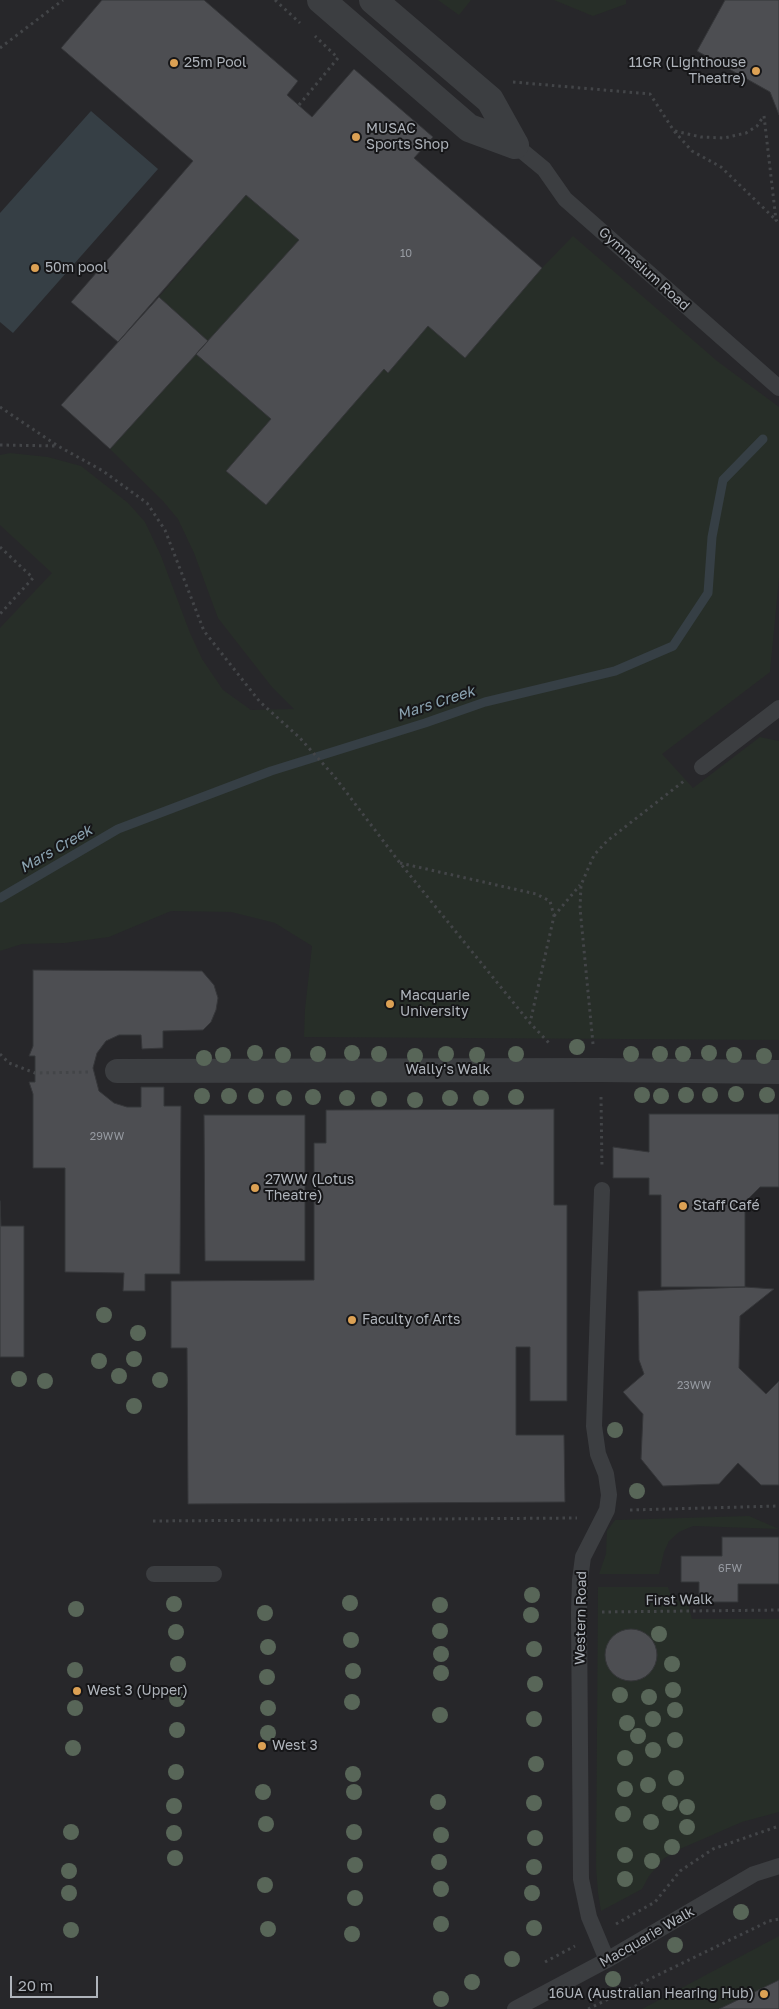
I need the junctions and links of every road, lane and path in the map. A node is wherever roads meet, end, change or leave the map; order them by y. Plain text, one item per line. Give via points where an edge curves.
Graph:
1 (63, 0) edge
2 (275, 0) edge
3 (373, 0) edge
4 (322, 1) edge
5 (303, 25) junction
6 (0, 48) edge
7 (512, 82) dead end
8 (299, 105) dead end
9 (674, 131) junction
10 (515, 145) junction
11 (776, 220) junction
12 (779, 224) edge
13 (779, 388) edge
14 (0, 407) edge
15 (0, 445) edge
16 (58, 446) junction
17 (0, 547) edge
18 (0, 614) edge
19 (779, 708) edge
20 (702, 767) joint
21 (400, 863) junction
22 (581, 885) junction
23 (554, 916) junction
24 (530, 1023) junction
25 (0, 1054) edge
26 (576, 1070) junction
27 (600, 1070) junction
28 (117, 1071) joint
29 (779, 1072) edge
30 (602, 1148) dead end
31 (602, 1190) dead end
32 (779, 1506) edge
33 (606, 1510) junction
34 (153, 1521) dead end
35 (154, 1574) dead end
36 (214, 1574) dead end
37 (779, 1610) edge
38 (579, 1612) junction
39 (779, 1826) edge
40 (779, 1866) edge
41 (779, 1920) edge
42 (596, 1935) junction
43 (607, 1960) junction
44 (545, 1962) dead end
45 (515, 2009) edge
46 (588, 2009) edge

1 - 6 path
2 - 5 path
3 - 10 street, Gymnasium Road via 490,100
4 - 5 path
4 - 10 street, Gymnasium Road via 469,128
5 - 8 path via 338,58
7 - 9 path via 650,94
9 - 11 path via 692,151 721,167
9 - 11 path via 724,138 746,133 764,116
10 - 13 lane, Gymnasium Road via 544,169 572,204
11 - 12 path
14 - 16 path
15 - 16 path
16 - 21 path via 103,471 147,503 165,530 204,631 260,702 298,736 334,776
17 - 18 path via 33,578
19 - 20 lane
20 - 22 path via 607,841 594,855
21 - 23 path via 536,894 550,901
21 - 24 path
22 - 23 path
22 - 27 path via 580,908 593,1038
23 - 24 path
24 - 26 path
25 - 28 path via 9,1063 35,1073
26 - 27 street, Wally's Walk
26 - 28 street, Wally's Walk
27 - 29 street, Wally's Walk
27 - 30 path
31 - 33 lane, Western Road via 594,1426 598,1454 606,1474 609,1495
32 - 33 path
33 - 34 path via 582,1518
33 - 38 lane, Western Road via 583,1557
35 - 36 lane
37 - 38 path, First Walk
38 - 42 lane, Western Road via 581,1879 586,1908
39 - 42 path via 713,1849 680,1870 655,1902
40 - 43 lane, Macquarie Walk via 754,1874
41 - 46 path via 769,1921
42 - 43 lane, Western Road
42 - 44 path
43 - 45 lane, Macquarie Walk

